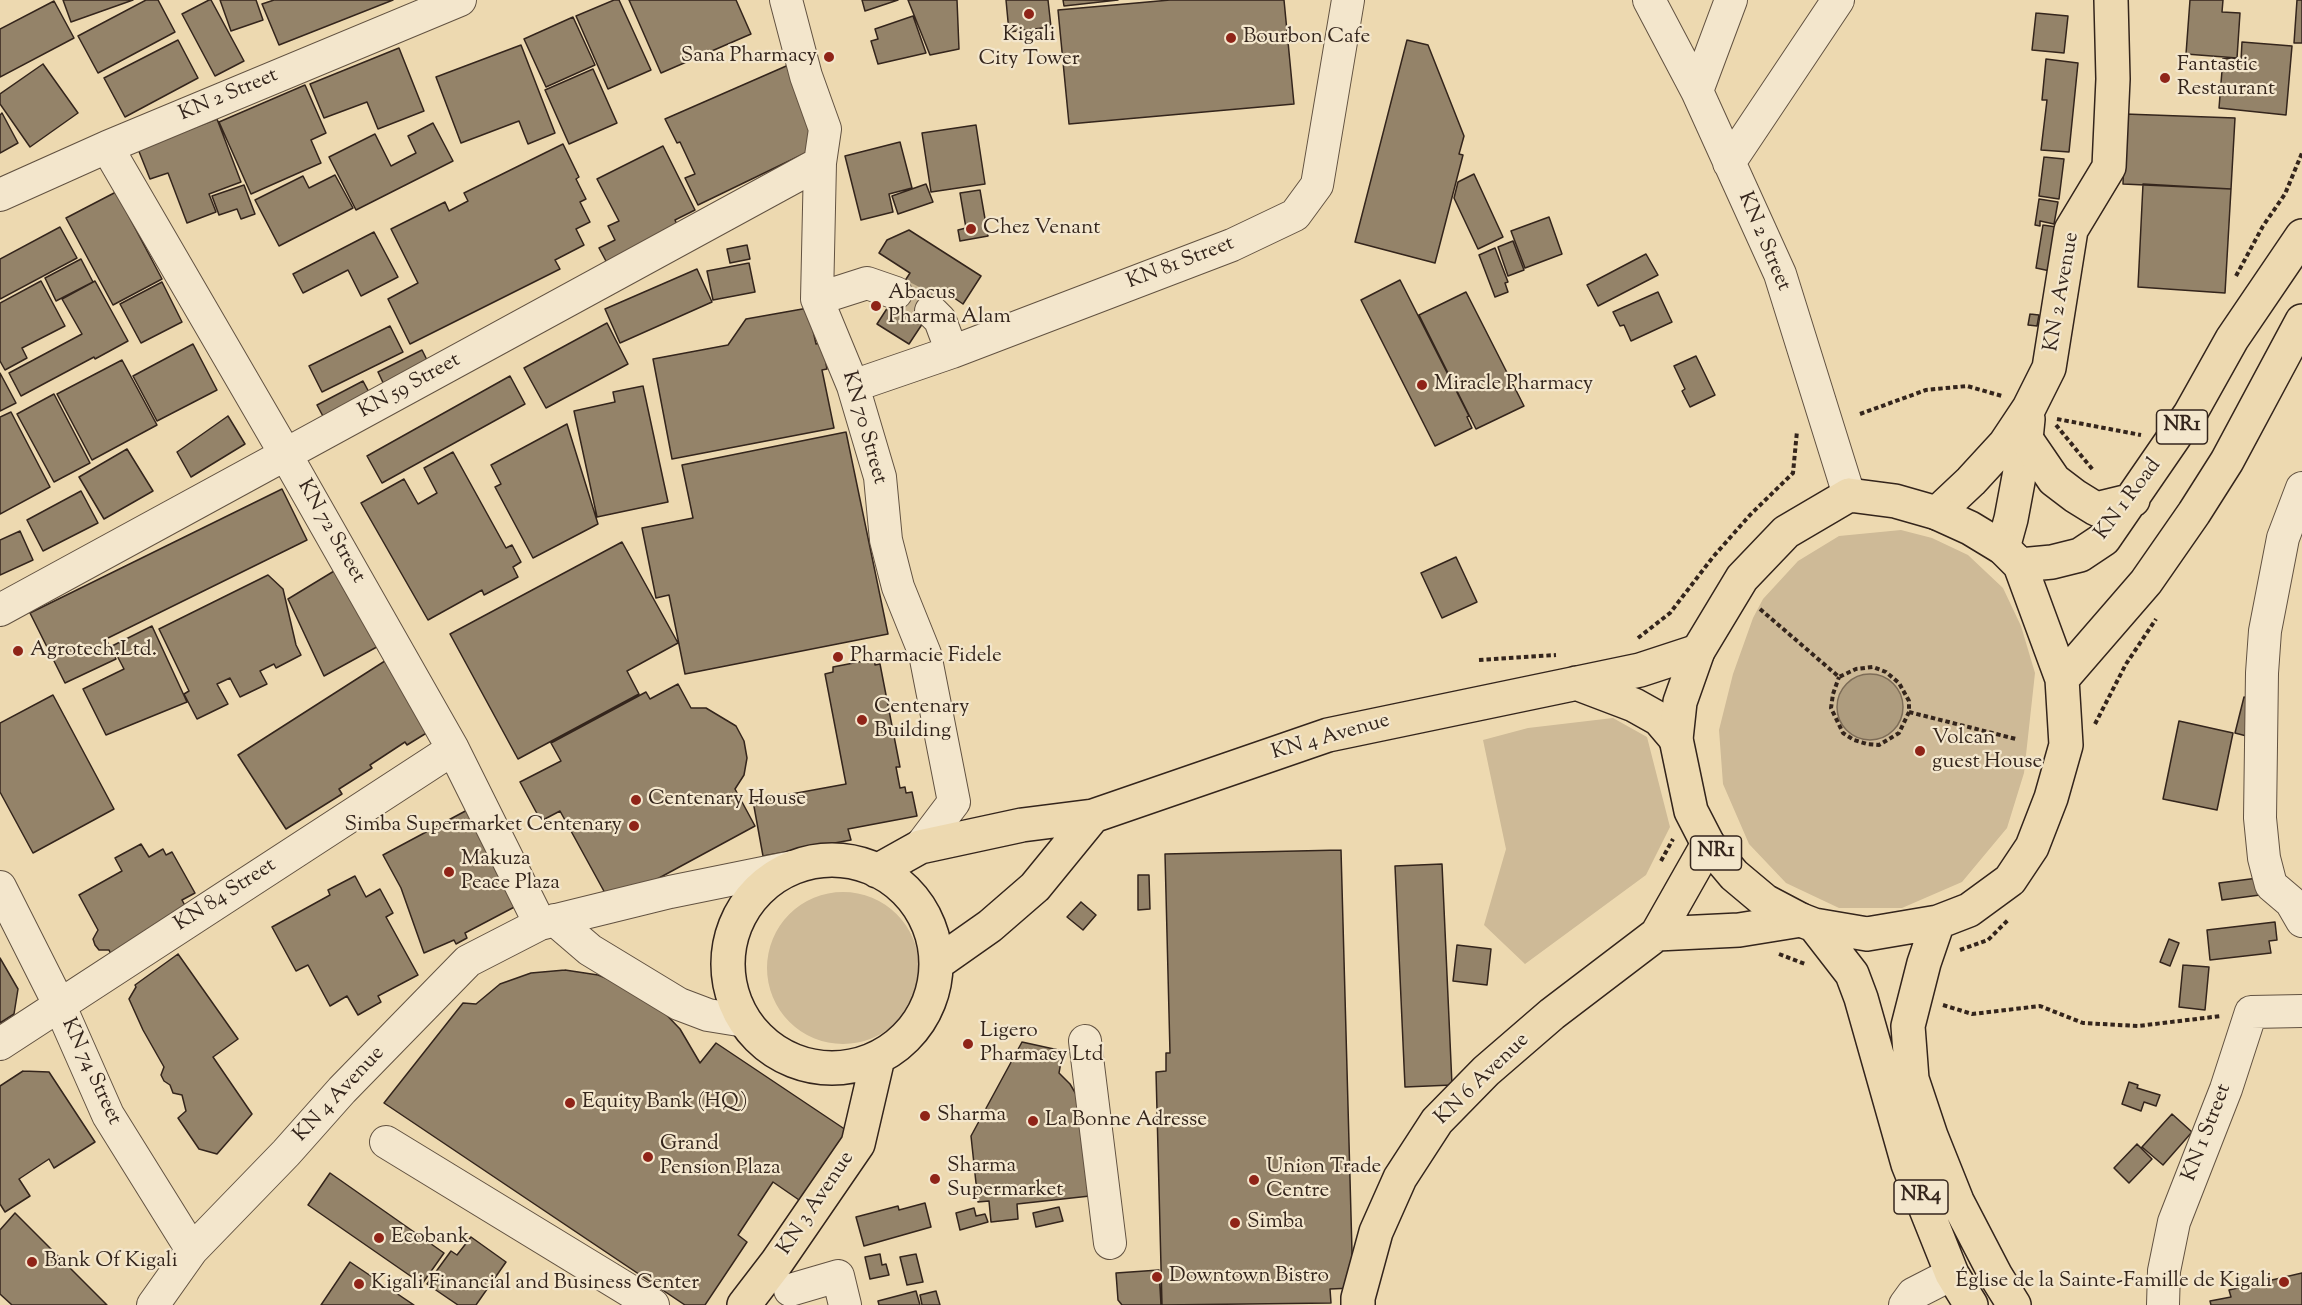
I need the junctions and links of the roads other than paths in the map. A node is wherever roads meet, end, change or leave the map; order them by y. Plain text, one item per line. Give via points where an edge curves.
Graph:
1 (460, 0) edge
2 (786, 0) edge
3 (1348, 0) edge
4 (1649, 0) edge
5 (1731, 0) edge
6 (1838, 0) edge
7 (2111, 0) edge
8 (1697, 91) junction
9 (107, 147) junction
10 (820, 162) junction
11 (1729, 163) junction
12 (0, 195) edge
13 (2302, 236) edge
14 (896, 293) tunnel mouth
15 (817, 299) junction
16 (931, 311) tunnel mouth
17 (2302, 321) edge
18 (952, 352) junction
19 (854, 386) junction
20 (2019, 414) junction
21 (286, 455) junction
22 (2302, 488) edge
23 (1849, 495) junction
24 (2133, 500) junction
25 (1936, 513) junction
26 (2012, 557) junction
27 (0, 610) edge
28 (1698, 651) junction
29 (2062, 679) junction
30 (1576, 683) junction
31 (1677, 739) junction
32 (453, 749) junction
33 (1093, 816) junction
34 (1708, 844) junction
35 (920, 847) junction
36 (793, 867) junction
37 (877, 871) junction
38 (0, 887) edge
39 (2302, 921) edge
40 (548, 922) junction
41 (1808, 922) junction
42 (1938, 922) junction
43 (1657, 934) junction
44 (936, 964) junction
45 (59, 1004) junction
46 (2302, 1011) edge
47 (745, 1021) junction
48 (1085, 1041) dead end
49 (0, 1044) edge
50 (878, 1058) junction
51 (386, 1142) dead end
52 (1110, 1243) dead end
53 (192, 1250) junction
54 (1952, 1274) junction
55 (787, 1286) edge
56 (153, 1305) edge
57 (653, 1305) edge
58 (744, 1305) edge
59 (845, 1305) edge
60 (1358, 1305) edge
61 (1905, 1305) edge
62 (1971, 1305) edge
63 (2014, 1305) edge
64 (2163, 1305) edge

1 - 9 street, KN 2 Street
2 - 10 street, KN 70 Street via 825,129
3 - 18 street, KN 81 Street via 1317,185 1295,215 1232,245
4 - 8 street, KN 2 Street
5 - 8 street
6 - 11 street
7 - 20 main road, KN 2 Avenue via 2109,167 2071,230 2049,368
8 - 11 street, KN 2 Street
9 - 12 street, KN 2 Street
9 - 21 street, KN 72 Street
10 - 15 street, KN 70 Street
10 - 21 street, KN 59 Street
11 - 23 street, KN 2 Street via 1780,274
13 - 24 main road, KN 1 Road / NR1 via 2232,339 2190,414
14 - 15 street via 867,283
15 - 19 street, KN 70 Street
16 - 18 street via 940,320
17 - 29 main road, NR1 via 2194,513 2146,582
18 - 19 street, KN 81 Street
19 - 35 street, KN 70 Street via 880,477 886,540 898,587 925,654 954,802
20 - 24 main road via 2054,480 2075,496 2096,509
20 - 25 main road, KN 2 Avenue via 2005,444
20 - 26 main road, KN 2 Avenue
21 - 27 street, KN 59 Street
21 - 32 street, KN 72 Street
22 - 39 street via 2283,538 2265,631 2260,818 2271,885 2290,902
23 - 25 main road via 1895,501
23 - 28 main road, NR1 via 1786,532 1742,578
24 - 26 main road, KN 1 Road / NR1 via 2104,538 2080,555 2052,562
25 - 26 main road via 1970,528
26 - 29 main road, NR1
28 - 30 main road, KN 4 Avenue via 1640,670
28 - 31 main road, NR1 via 1680,702
29 - 42 main road, NR1 via 2066,745 2032,847 2010,880 1969,910
30 - 31 main road via 1634,705 1659,719
30 - 33 main road, KN 4 Avenue via 1328,735
31 - 34 main road, NR1 via 1691,812
32 - 40 street, KN 72 Street
32 - 45 street, KN 84 Street
33 - 35 main road, KN 4 Avenue via 1022,825
33 - 44 main road via 1035,887 990,926
34 - 41 main road, NR1 via 1734,875 1765,901
34 - 43 main road, KN 6 Avenue
35 - 37 main road, KN 4 Avenue
36 - 37 main road via 821,860 849,862
36 - 40 street, KN 4 Avenue
36 - 47 main road via 762,887 739,916 728,951 730,987
37 - 44 main road via 901,887 920,908 932,935
38 - 45 street, KN 74 Street
40 - 47 street via 679,1004 708,1015
40 - 53 street, KN 4 Avenue via 468,961
41 - 42 main road, NR1 via 1867,934
41 - 43 main road
41 - 54 main road, NR4 via 1852,974 1908,1164
42 - 63 main road, NR4 via 1908,1026 1912,1079 1957,1201
43 - 60 main road, KN 6 Avenue via 1552,1014 1486,1071 1437,1121 1400,1178 1376,1232
44 - 50 main road via 933,993 921,1019 902,1042
45 - 49 street, KN 84 Street
45 - 53 street, KN 74 Street via 108,1115
46 - 64 street, KN 1 Street via 2251,1012 2226,1089 2174,1222 2164,1270
47 - 50 main road via 758,1037 784,1056 815,1067 847,1067
48 - 52 street
50 - 55 main road, KN 3 Avenue via 858,1144
51 - 57 street
53 - 56 street, KN 4 Avenue
54 - 61 street via 1913,1294
54 - 62 main road, NR4
55 - 58 main road, KN 3 Avenue
55 - 59 street via 838,1276

